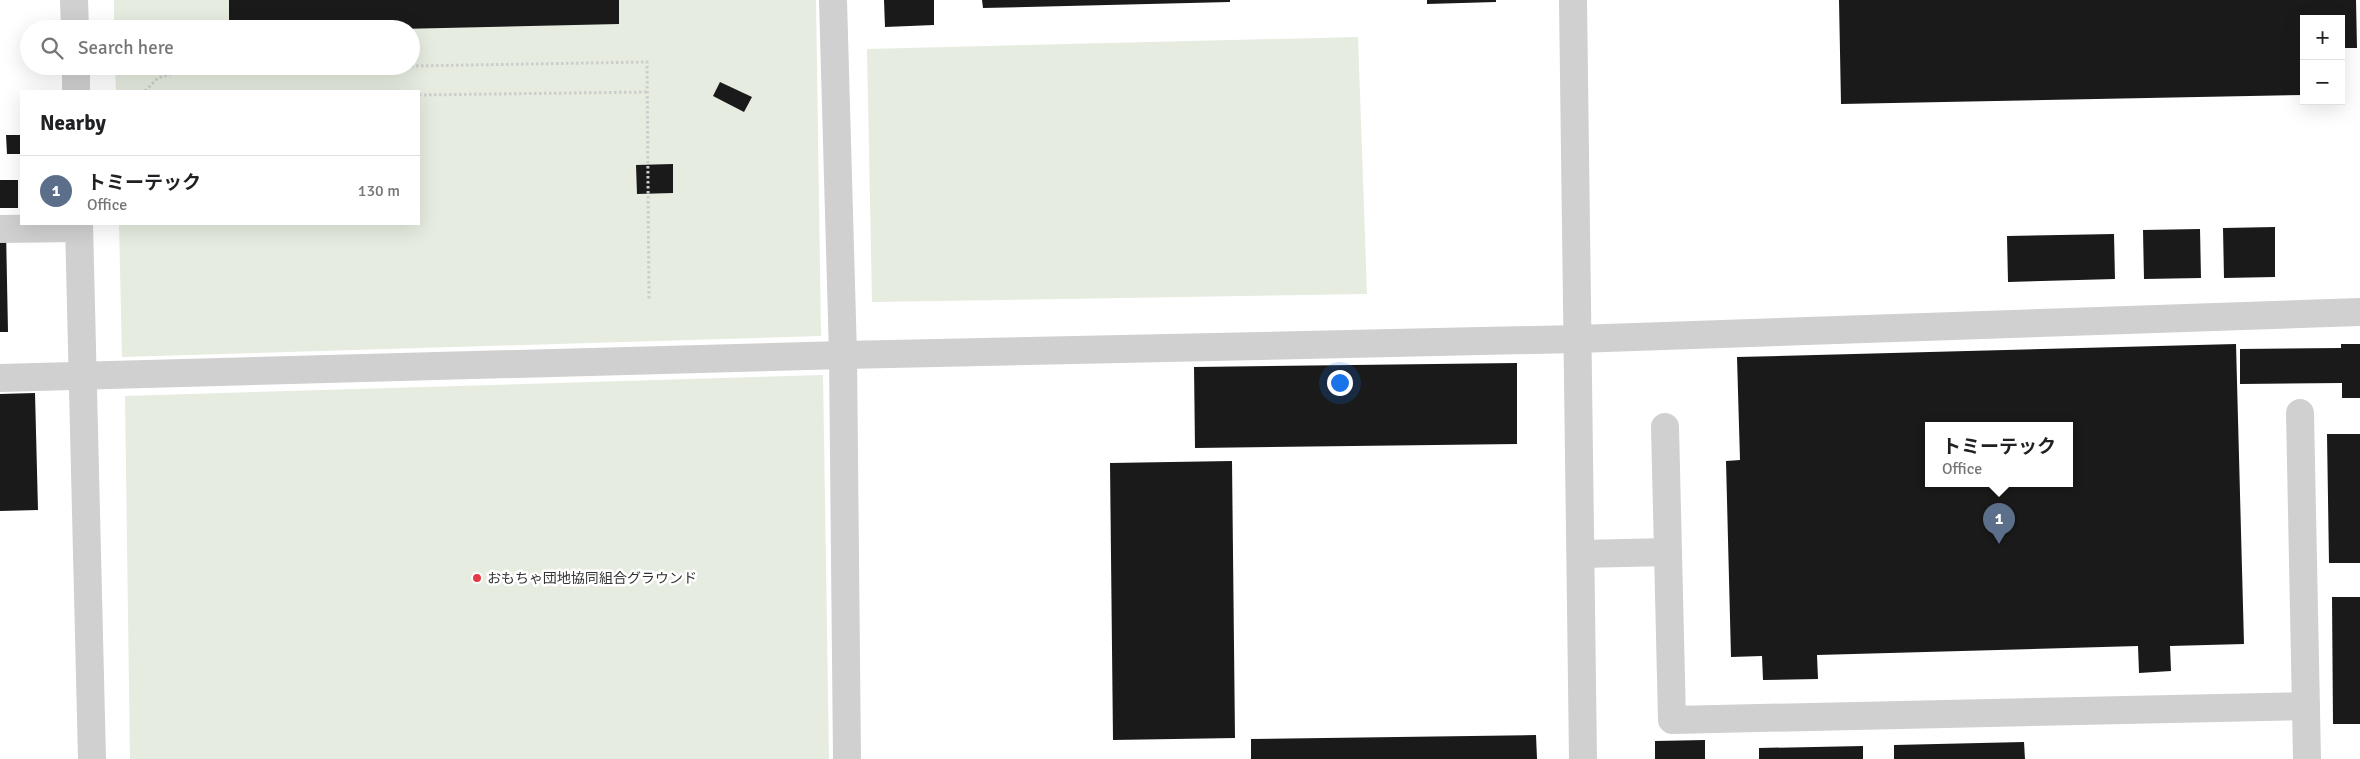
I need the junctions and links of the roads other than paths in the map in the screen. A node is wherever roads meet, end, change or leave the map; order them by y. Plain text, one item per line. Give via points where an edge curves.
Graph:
1 (74, 0) edge
2 (833, 0) edge
3 (1573, 0) edge
4 (75, 20) edge
5 (76, 75) edge
6 (76, 90) edge
7 (79, 226) edge
8 (0, 229) edge
9 (2360, 312) edge
10 (1577, 339) junction
11 (843, 355) junction
12 (83, 376) junction
13 (0, 378) edge
14 (2300, 413) dead end
15 (1665, 427) dead end
16 (1668, 552) junction
17 (1581, 554) junction
18 (2306, 706) junction
19 (92, 759) edge
20 (847, 759) edge
21 (1583, 759) edge
22 (2308, 759) edge

1 - 4 street
2 - 11 street
3 - 10 street
5 - 6 street
7 - 8 street
7 - 12 street
9 - 10 street
10 - 11 street
10 - 17 street
11 - 12 street
11 - 20 street
12 - 13 street
12 - 19 street
14 - 18 street
15 - 16 street
16 - 17 street
16 - 18 street via 1672,720
17 - 21 street
18 - 22 street

